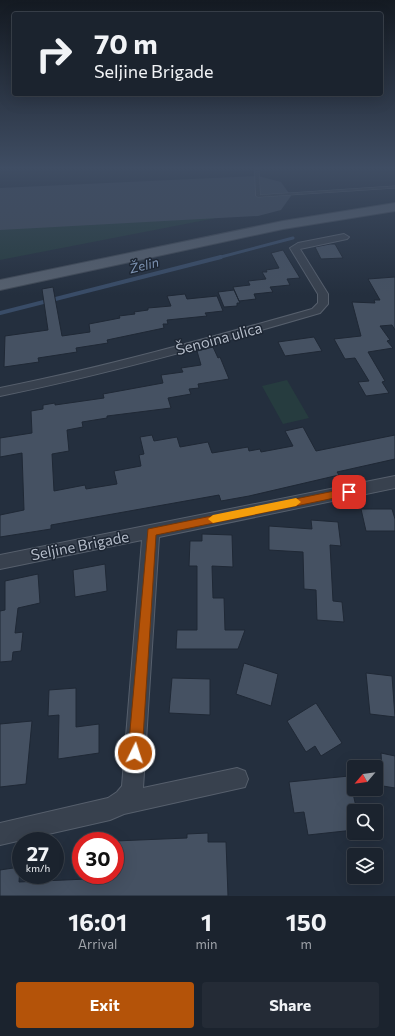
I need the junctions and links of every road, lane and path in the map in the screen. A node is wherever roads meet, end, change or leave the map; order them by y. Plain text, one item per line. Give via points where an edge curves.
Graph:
1 (305, 211) edge
2 (373, 211) edge
3 (344, 237) dead end
4 (0, 273) edge
5 (0, 286) edge
6 (0, 392) edge
7 (395, 482) edge
8 (151, 532) junction
9 (0, 562) edge
10 (237, 779) dead end
11 (124, 803) junction
12 (0, 834) edge

1 - 4 main road
2 - 5 main road via 283,225
3 - 6 street, Šenoina ulica via 301,244 296,248 323,294 323,304 316,311 66,379
7 - 8 street, Seljine Brigade
8 - 9 street, Seljine Brigade
8 - 11 street via 133,785
10 - 11 street
11 - 12 street

